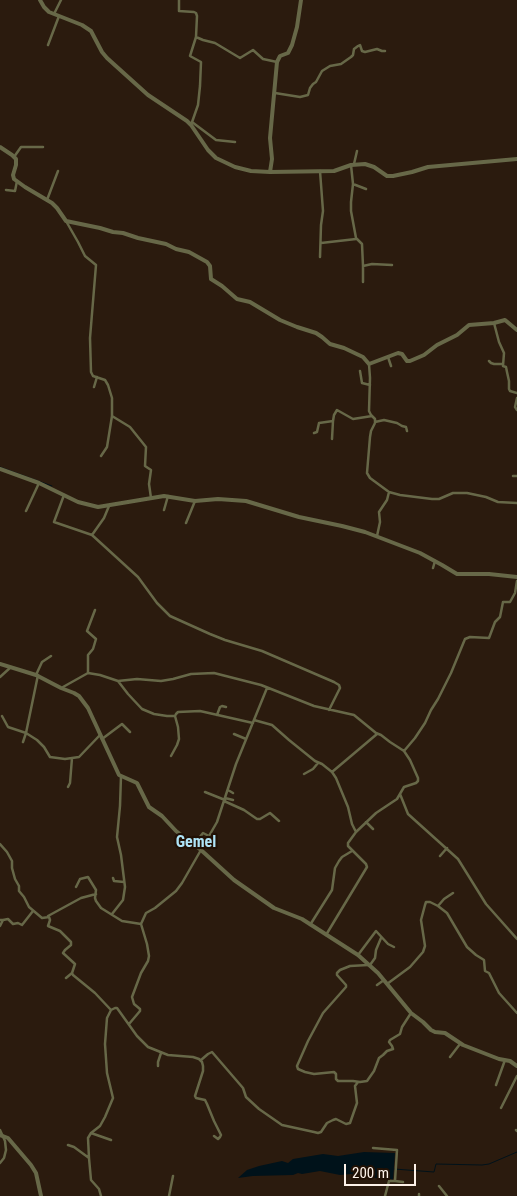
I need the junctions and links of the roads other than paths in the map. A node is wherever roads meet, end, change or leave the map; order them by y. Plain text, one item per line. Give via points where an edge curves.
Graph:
1 (40, 0) edge
2 (61, 0) edge
3 (179, 0) edge
4 (301, 0) edge
5 (54, 14) junction
6 (59, 16) junction
7 (196, 37) junction
8 (48, 45) dead end
9 (385, 50) dead end
10 (277, 62) junction
11 (275, 93) junction
12 (191, 123) junction
13 (235, 142) dead end
14 (0, 147) edge
15 (43, 148) dead end
16 (357, 151) dead end
17 (14, 157) junction
18 (517, 158) edge
19 (352, 165) junction
20 (58, 171) dead end
21 (320, 171) junction
22 (270, 172) junction
23 (17, 182) junction
24 (353, 184) junction
25 (6, 190) dead end
26 (366, 190) dead end
27 (47, 200) junction
28 (65, 220) junction
29 (356, 239) junction
30 (321, 243) junction
31 (320, 257) dead end
32 (392, 265) dead end
33 (363, 266) junction
34 (363, 282) dead end
35 (494, 323) junction
36 (517, 330) edge
37 (388, 357) junction
38 (490, 361) dead end
39 (369, 364) junction
40 (503, 364) junction
41 (392, 366) dead end
42 (360, 371) dead end
43 (98, 377) junction
44 (370, 385) junction
45 (94, 387) dead end
46 (517, 394) edge
47 (517, 398) edge
48 (517, 410) edge
49 (112, 416) junction
50 (372, 416) junction
51 (333, 421) junction
52 (375, 422) junction
53 (407, 432) dead end
54 (314, 433) dead end
55 (332, 439) dead end
56 (101, 456) dead end
57 (0, 469) edge
58 (513, 476) dead end
59 (517, 476) edge
60 (39, 483) junction
61 (389, 492) junction
62 (64, 495) junction
63 (168, 496) junction
64 (151, 498) junction
65 (195, 501) junction
66 (517, 503) edge
67 (109, 506) junction
68 (164, 510) dead end
69 (26, 511) dead end
70 (186, 523) dead end
71 (92, 535) junction
72 (377, 536) junction
73 (435, 561) junction
74 (433, 568) dead end
75 (517, 577) edge
76 (517, 581) edge
77 (95, 610) dead end
78 (51, 656) dead end
79 (0, 664) edge
80 (11, 667) junction
81 (88, 673) junction
82 (37, 675) junction
83 (0, 677) edge
84 (118, 681) junction
85 (61, 688) junction
86 (267, 688) junction
87 (226, 707) dead end
88 (329, 710) junction
89 (217, 715) junction
90 (2, 716) dead end
91 (175, 716) junction
92 (253, 722) junction
93 (130, 732) dead end
94 (26, 733) junction
95 (234, 734) dead end
96 (377, 734) junction
97 (101, 737) junction
98 (246, 739) junction
99 (23, 742) dead end
100 (404, 751) junction
101 (171, 756) dead end
102 (72, 758) junction
103 (319, 763) junction
104 (332, 772) junction
105 (304, 774) dead end
106 (121, 776) junction
107 (68, 787) dead end
108 (228, 790) junction
109 (205, 792) dead end
110 (233, 793) dead end
111 (400, 794) junction
112 (225, 800) junction
113 (233, 800) dead end
114 (279, 821) dead end
115 (366, 822) junction
116 (374, 829) dead end
117 (356, 832) junction
118 (209, 836) junction
119 (199, 838) dead end
120 (0, 844) edge
121 (447, 848) junction
122 (201, 850) junction
123 (353, 851) junction
124 (440, 856) dead end
125 (113, 878) dead end
126 (124, 882) junction
127 (76, 887) dead end
128 (453, 893) dead end
129 (96, 894) junction
130 (438, 906) junction
131 (33, 911) junction
132 (112, 914) junction
133 (48, 916) junction
134 (2, 920) edge
135 (142, 924) junction
136 (310, 925) junction
137 (0, 926) edge
138 (326, 935) junction
139 (381, 938) junction
140 (517, 939) edge
141 (394, 947) dead end
142 (358, 955) junction
143 (370, 965) junction
144 (72, 973) junction
145 (66, 978) dead end
146 (386, 982) junction
147 (377, 985) dead end
148 (110, 1010) junction
149 (411, 1013) junction
150 (517, 1013) edge
151 (128, 1025) junction
152 (460, 1044) junction
153 (161, 1053) junction
154 (450, 1056) dead end
155 (200, 1060) junction
156 (505, 1060) junction
157 (158, 1066) dead end
158 (517, 1066) edge
159 (517, 1076) edge
160 (358, 1082) junction
161 (496, 1085) dead end
162 (501, 1108) dead end
163 (0, 1130) edge
164 (91, 1133) junction
165 (2, 1136) edge
166 (214, 1136) dead end
167 (111, 1140) dead end
168 (68, 1145) dead end
169 (373, 1148) dead end
170 (89, 1158) junction
171 (0, 1163) edge
172 (173, 1176) dead end
173 (394, 1181) junction
174 (402, 1182) dead end
175 (439, 1186) dead end
176 (41, 1196) edge
177 (101, 1196) edge
178 (169, 1196) edge
179 (385, 1196) edge
180 (447, 1196) edge

1 - 5 street
2 - 5 street
3 - 7 street via 179,12 196,14
4 - 10 street via 292,45
5 - 6 street
6 - 8 street
6 - 12 street via 91,31 112,64 148,95
7 - 10 street via 217,44 240,58 253,50 262,59
7 - 12 street via 190,56 200,62 199,100
9 - 11 street via 365,52 357,46 351,57 322,71 309,95
10 - 11 street
11 - 22 street
12 - 13 street via 216,140
12 - 22 street via 219,161 251,171
14 - 17 street
15 - 17 street via 21,147
16 - 19 street
17 - 23 street via 13,177
18 - 19 street via 428,167 393,176 387,176 370,165
19 - 21 street via 337,171
19 - 24 street
20 - 27 street
21 - 22 street
21 - 30 street
23 - 25 street via 15,191
23 - 27 street
24 - 26 street
24 - 29 street via 351,208
27 - 28 street
28 - 39 street via 189,252 207,262 211,279 237,299 248,301 287,323 322,337 328,343 363,357
28 - 43 street via 85,256 96,265 89,349 90,372
29 - 30 street
29 - 33 street via 362,244
30 - 31 street
32 - 33 street
33 - 34 street
35 - 36 street via 506,320
35 - 37 street via 467,326 414,360 407,361 399,353
35 - 40 street via 504,353
37 - 39 street
37 - 41 street
38 - 40 street
39 - 44 street
40 - 46 street via 509,390
42 - 44 street via 362,384
43 - 45 street
43 - 49 street via 108,385
44 - 50 street via 369,411
47 - 48 street
49 - 56 street via 107,447
49 - 64 street via 130,427 146,447 145,466 151,470
50 - 51 street via 353,419 337,410
50 - 52 street
51 - 54 street via 319,423
51 - 55 street
52 - 53 street via 397,423 406,427
52 - 61 street via 370,436 368,475
57 - 60 street
58 - 59 street
60 - 62 street
60 - 69 street
61 - 66 street via 432,500 453,493 467,493 497,502
61 - 72 street via 380,512
62 - 67 street via 91,506
62 - 71 street via 54,522
63 - 64 street
63 - 65 street
63 - 68 street
64 - 67 street
65 - 70 street
65 - 72 street via 246,501
67 - 71 street
71 - 88 street via 132,570 157,603 174,618 225,640 272,655 339,685 340,691
72 - 73 street
73 - 74 street
73 - 75 street via 460,575
76 - 100 street via 515,593 510,602 503,602 500,617 489,638 465,639 425,723
77 - 81 street via 87,631 96,640 88,654
78 - 82 street via 42,662
79 - 80 street
80 - 82 street
80 - 83 street
81 - 84 street
81 - 85 street
82 - 85 street
82 - 94 street
84 - 86 street via 161,681 211,673
84 - 91 street via 142,709
85 - 97 street via 83,700
86 - 88 street
86 - 92 street
87 - 89 street via 220,707
88 - 96 street via 354,715
89 - 91 street via 190,711 178,712
89 - 92 street
90 - 94 street via 8,727
91 - 101 street via 179,740
92 - 98 street
92 - 103 street via 272,724
93 - 97 street via 122,724
94 - 99 street
94 - 102 street via 44,747 51,758
95 - 98 street
96 - 100 street
96 - 104 street
97 - 102 street via 81,756
97 - 106 street
98 - 108 street
100 - 111 street via 418,779 404,787
102 - 107 street
103 - 104 street
103 - 105 street
104 - 117 street via 348,805
106 - 122 street via 137,783 149,807
106 - 126 street via 117,837
108 - 110 street
108 - 112 street
109 - 112 street
111 - 115 street
111 - 121 street via 409,816
112 - 113 street
112 - 114 street via 257,819 270,812
112 - 118 street
115 - 116 street
115 - 117 street
117 - 123 street via 348,844
118 - 119 street via 203,833
118 - 122 street
120 - 131 street via 12,860 19,892
121 - 124 street
121 - 140 street via 458,859 480,897
122 - 135 street via 176,891 146,912
122 - 136 street via 264,902
123 - 136 street via 339,861 332,890
123 - 138 street via 367,868
125 - 126 street
126 - 132 street via 123,900
127 - 129 street via 80,879 88,877
128 - 130 street
129 - 132 street via 99,906
129 - 133 street via 81,898
130 - 146 street via 428,901 423,908 423,952 410,967
130 - 150 street via 448,914 467,947 484,960 485,972
131 - 133 street via 42,918
131 - 134 street via 23,925
132 - 135 street via 125,922
133 - 144 street via 48,926 71,942 63,954 75,964
134 - 137 street
135 - 151 street via 149,956 132,998 140,1011
136 - 138 street
138 - 142 street
139 - 141 street
139 - 142 street via 375,932
139 - 143 street
142 - 143 street
143 - 146 street
143 - 160 street via 350,966 337,973 346,987 323,1013 297,1066 314,1074 335,1073 338,1081
144 - 145 street
144 - 148 street
146 - 147 street
146 - 149 street
148 - 151 street via 118,1008
148 - 164 street via 105,1044 113,1098 100,1126
149 - 152 street via 431,1030 444,1033
149 - 160 street via 400,1034 390,1040 393,1050 379,1057 367,1081
151 - 153 street via 148,1047
152 - 154 street
152 - 156 street
153 - 155 street
153 - 157 street
155 - 160 street via 212,1052 259,1109 282,1125 314,1132 320,1132 327,1123 336,1119 350,1123 357,1103 355,1086
155 - 166 street via 203,1066 195,1097 208,1104 221,1135 218,1139
156 - 158 street
156 - 161 street
159 - 162 street
163 - 165 street
164 - 167 street
164 - 170 street via 88,1138
165 - 171 street via 6,1144
165 - 176 street via 8,1138 34,1169
168 - 170 street
169 - 173 street via 397,1150
170 - 177 street via 92,1182
172 - 178 street
173 - 174 street
173 - 179 street via 389,1182
175 - 180 street

